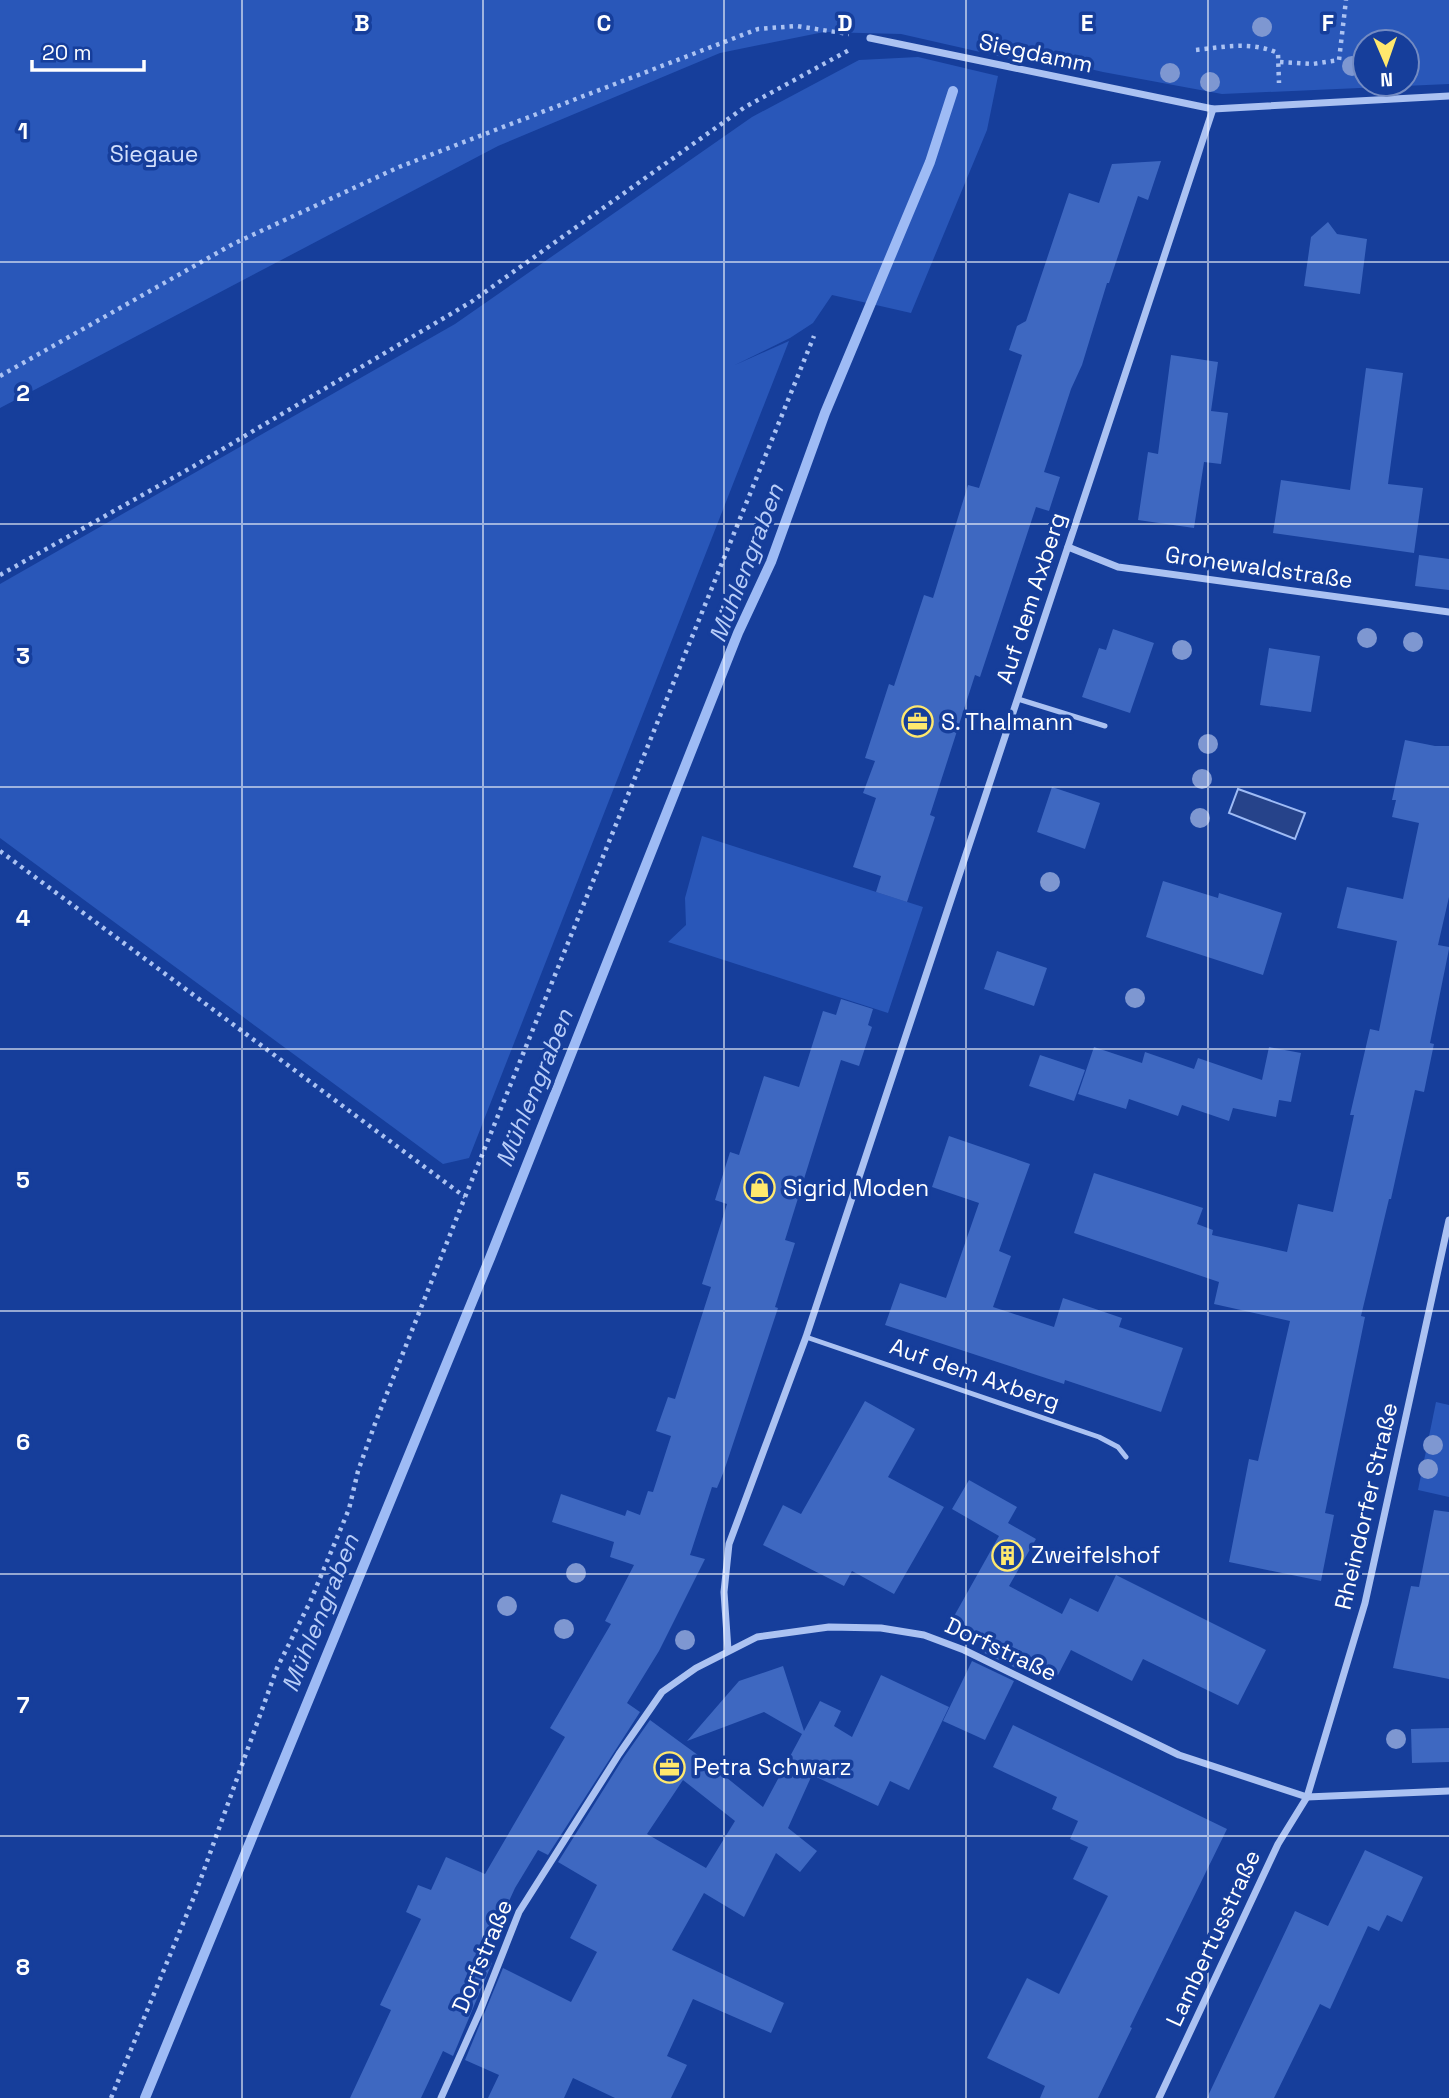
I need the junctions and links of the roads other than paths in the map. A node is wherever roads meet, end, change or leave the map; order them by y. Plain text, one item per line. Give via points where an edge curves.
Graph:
1 (870, 38) road end
2 (1449, 96) edge
3 (1213, 109) junction
4 (1068, 547) junction
5 (1449, 612) edge
6 (1018, 699) junction
7 (1105, 726) dead end
8 (1449, 1220) edge
9 (806, 1337) junction
10 (1126, 1457) dead end
11 (729, 1650) junction
12 (1449, 1791) edge
13 (1307, 1797) junction
14 (441, 2098) edge
15 (1159, 2098) edge

1 - 3 street, Siegdamm
2 - 3 street, Siegdamm
3 - 4 street, Auf dem Axberg
4 - 5 street, Gronewaldstraße via 1118,567
4 - 6 street, Auf dem Axberg
6 - 7 lane
6 - 9 street, Auf dem Axberg
8 - 13 street, Rheindorfer Straße via 1365,1604
9 - 10 lane, Auf dem Axberg via 1099,1437
9 - 11 street, Auf dem Axberg via 729,1544 724,1592
11 - 13 street, Dorfstraße via 757,1637 829,1627 924,1635 1179,1755
11 - 14 street, Dorfstraße via 662,1692 619,1754 519,1912
12 - 13 street, Dorfstraße
13 - 15 street, Lambertusstraße via 1278,1844

